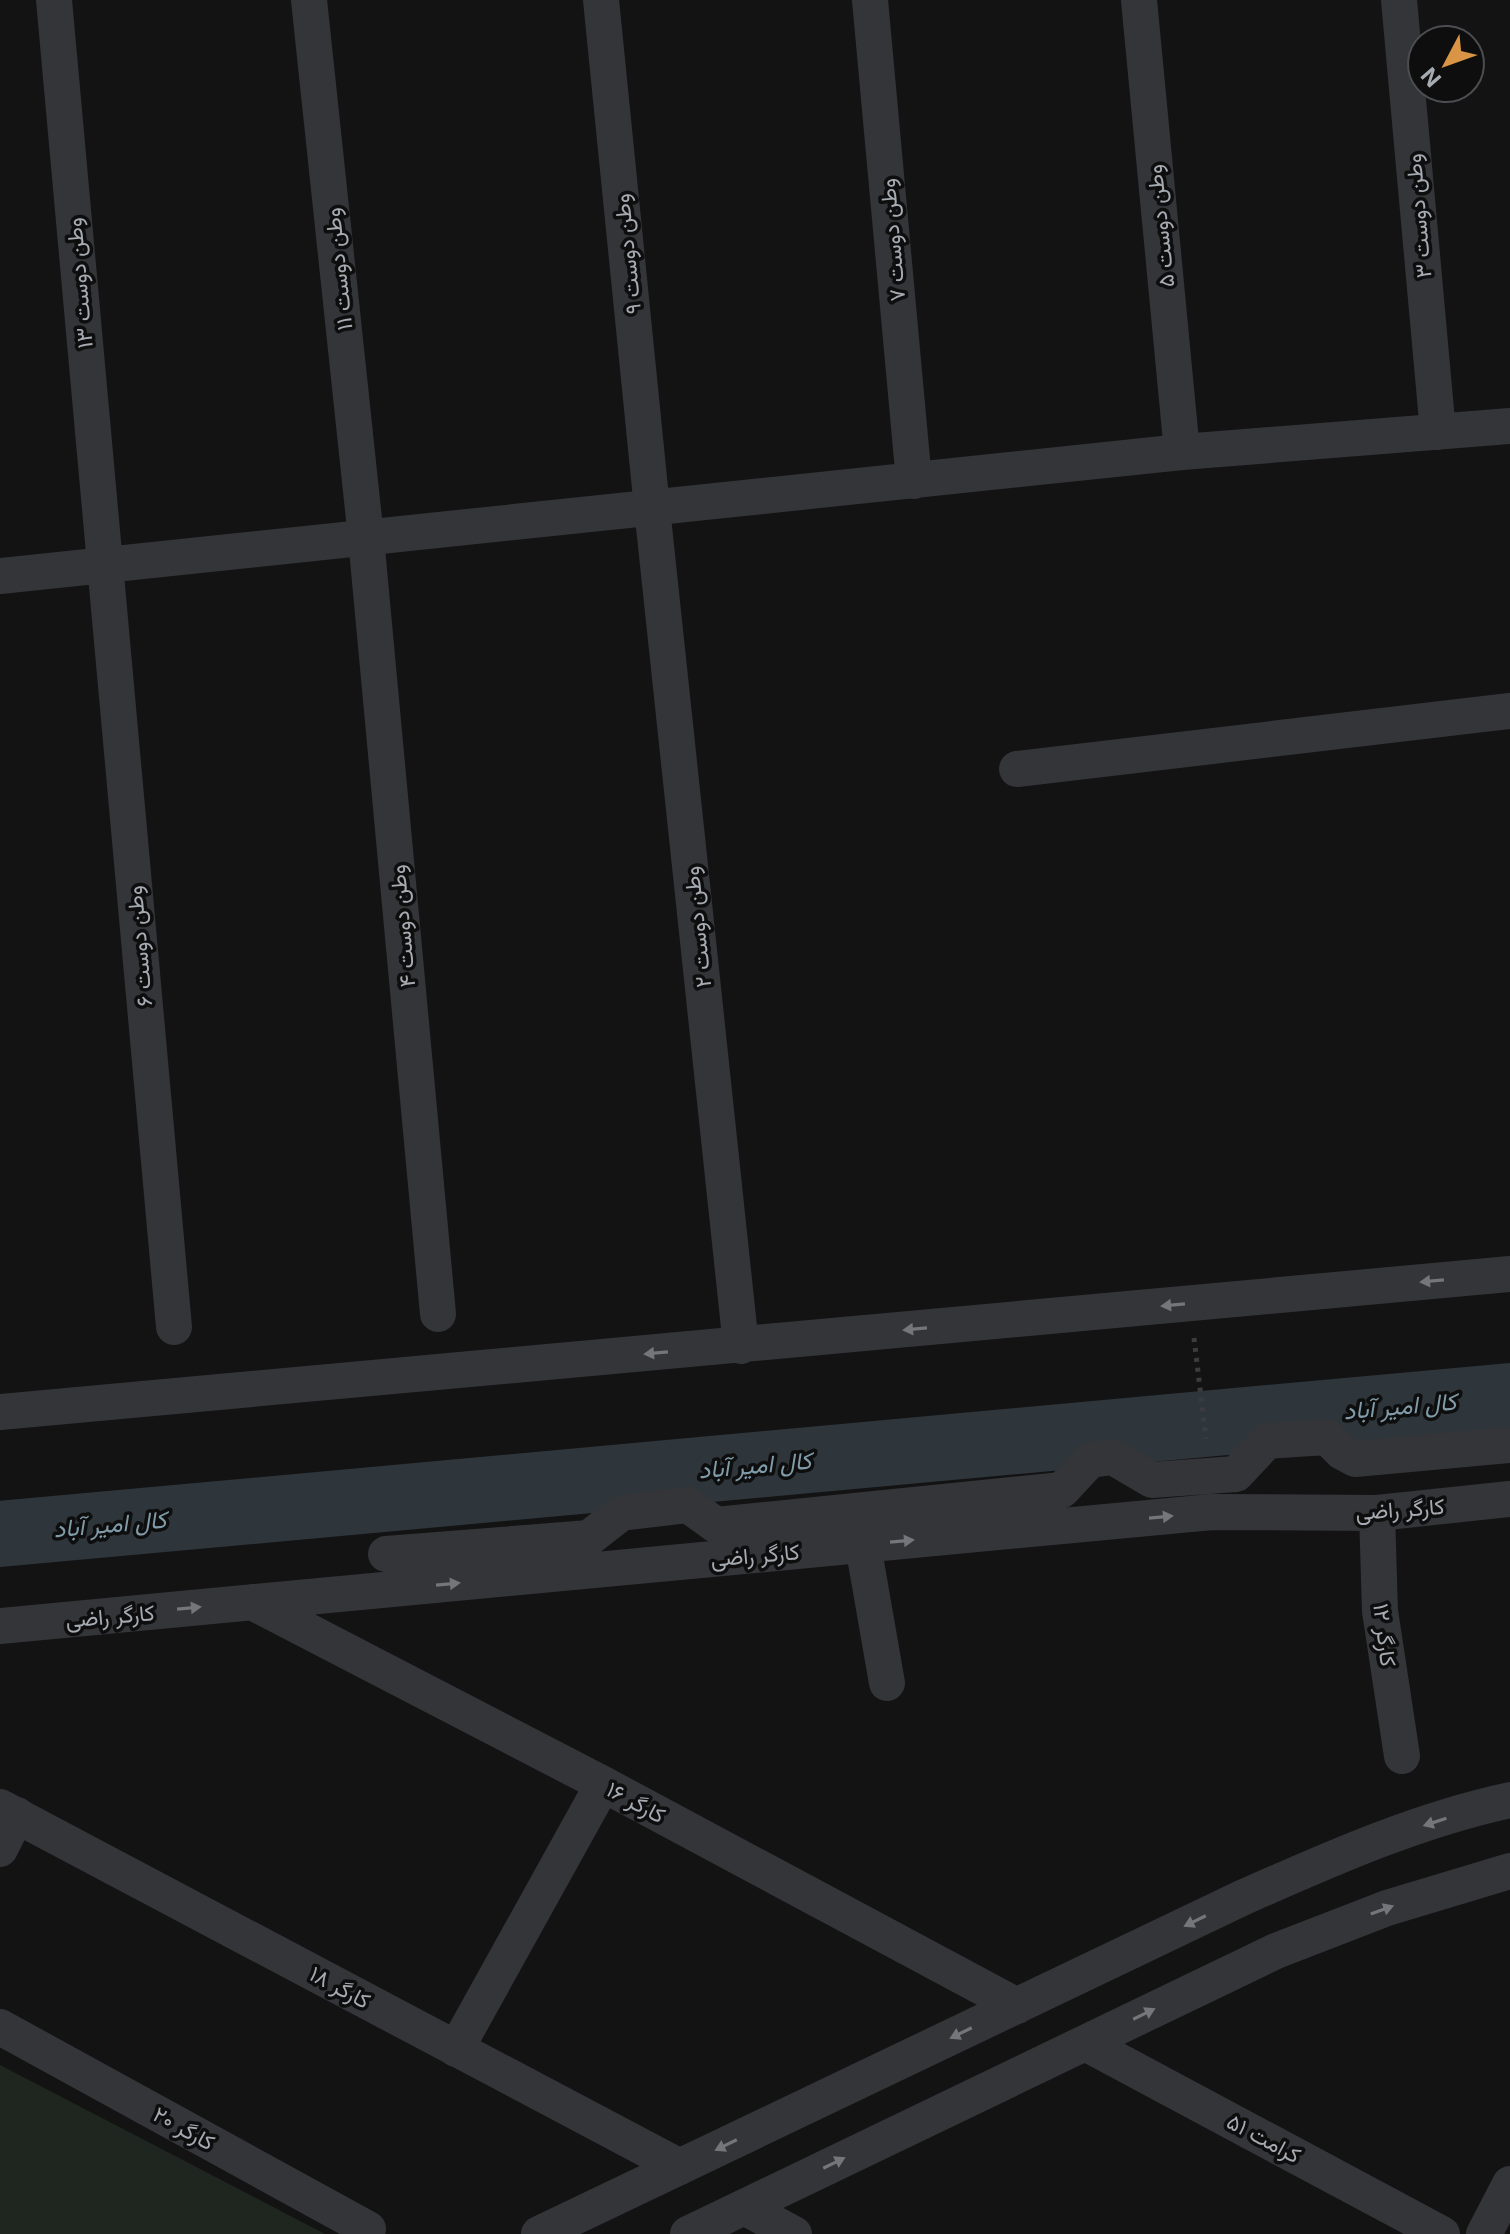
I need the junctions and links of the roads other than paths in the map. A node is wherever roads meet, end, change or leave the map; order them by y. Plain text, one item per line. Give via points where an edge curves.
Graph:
1 (54, 0) edge
2 (309, 0) edge
3 (601, 0) edge
4 (870, 0) edge
5 (1139, 0) edge
6 (1399, 0) edge
7 (1510, 426) edge
8 (1438, 432) junction
9 (1182, 452) junction
10 (914, 481) junction
11 (652, 508) junction
12 (366, 538) junction
13 (104, 565) junction
14 (0, 576) edge
15 (1510, 711) edge
16 (1017, 769) dead end
17 (1510, 1274) edge
18 (438, 1314) dead end
19 (174, 1327) dead end
20 (741, 1346) junction
21 (0, 1412) edge
22 (1510, 1445) edge
23 (1510, 1499) edge
24 (1377, 1513) junction
25 (863, 1545) junction
26 (386, 1554) dead end
27 (252, 1602) junction
28 (0, 1626) edge
29 (887, 1683) dead end
30 (1402, 1756) dead end
31 (603, 1784) junction
32 (1510, 1800) edge
33 (8, 1811) edge
34 (0, 1849) edge
35 (1510, 1871) edge
36 (1017, 2006) junction
37 (0, 2027) edge
38 (1085, 2043) junction
39 (456, 2049) junction
40 (680, 2167) junction
41 (1510, 2184) edge
42 (744, 2207) junction
43 (368, 2229) dead end
44 (539, 2234) edge
45 (688, 2234) edge
46 (794, 2234) edge
47 (1442, 2234) edge
48 (1484, 2234) edge

1 - 13 street, وطن دوست ۱۳
2 - 12 street, وطن دوست ۱۱
3 - 11 street, وطن دوست ۹
4 - 10 street, وطن دوست ۷
5 - 9 street, وطن دوست ۵
6 - 8 street, وطن دوست ۳
7 - 8 street
8 - 9 street
9 - 10 street
10 - 11 street
11 - 12 street
11 - 20 street, وطن دوست ۲
12 - 13 street
12 - 18 street, وطن دوست ۴
13 - 14 street
13 - 19 street, وطن دوست ۶
15 - 16 street
17 -> 20 street
20 -> 21 street
22 - 26 street via 1355,1459 1327,1437 1267,1441 1236,1474 1152,1480 1113,1457 1090,1460 1062,1490 716,1525 688,1505 621,1513 589,1538
23 - 24 street, کارگر راضی
25 -> 24 street, کارگر راضی via 1212,1512
24 - 30 street, کارگر ۱۲ via 1380,1611
27 -> 25 street, کارگر راضی
25 - 29 street
28 -> 27 street, کارگر راضی
27 - 31 street, کارگر ۱۶
31 - 36 street, کارگر ۱۶
31 - 39 street
32 -> 36 street via 1360,1845
33 - 34 street
33 - 39 street, کارگر ۱۸
38 -> 35 street via 1276,1951 1387,1908
36 -> 40 street
37 - 43 street, کارگر ۲۰
42 -> 38 street
38 - 47 street, کرامت ۵۱
39 - 40 street, کارگر ۱۸
40 - 44 street
41 - 48 street
42 - 45 street
42 - 46 street

